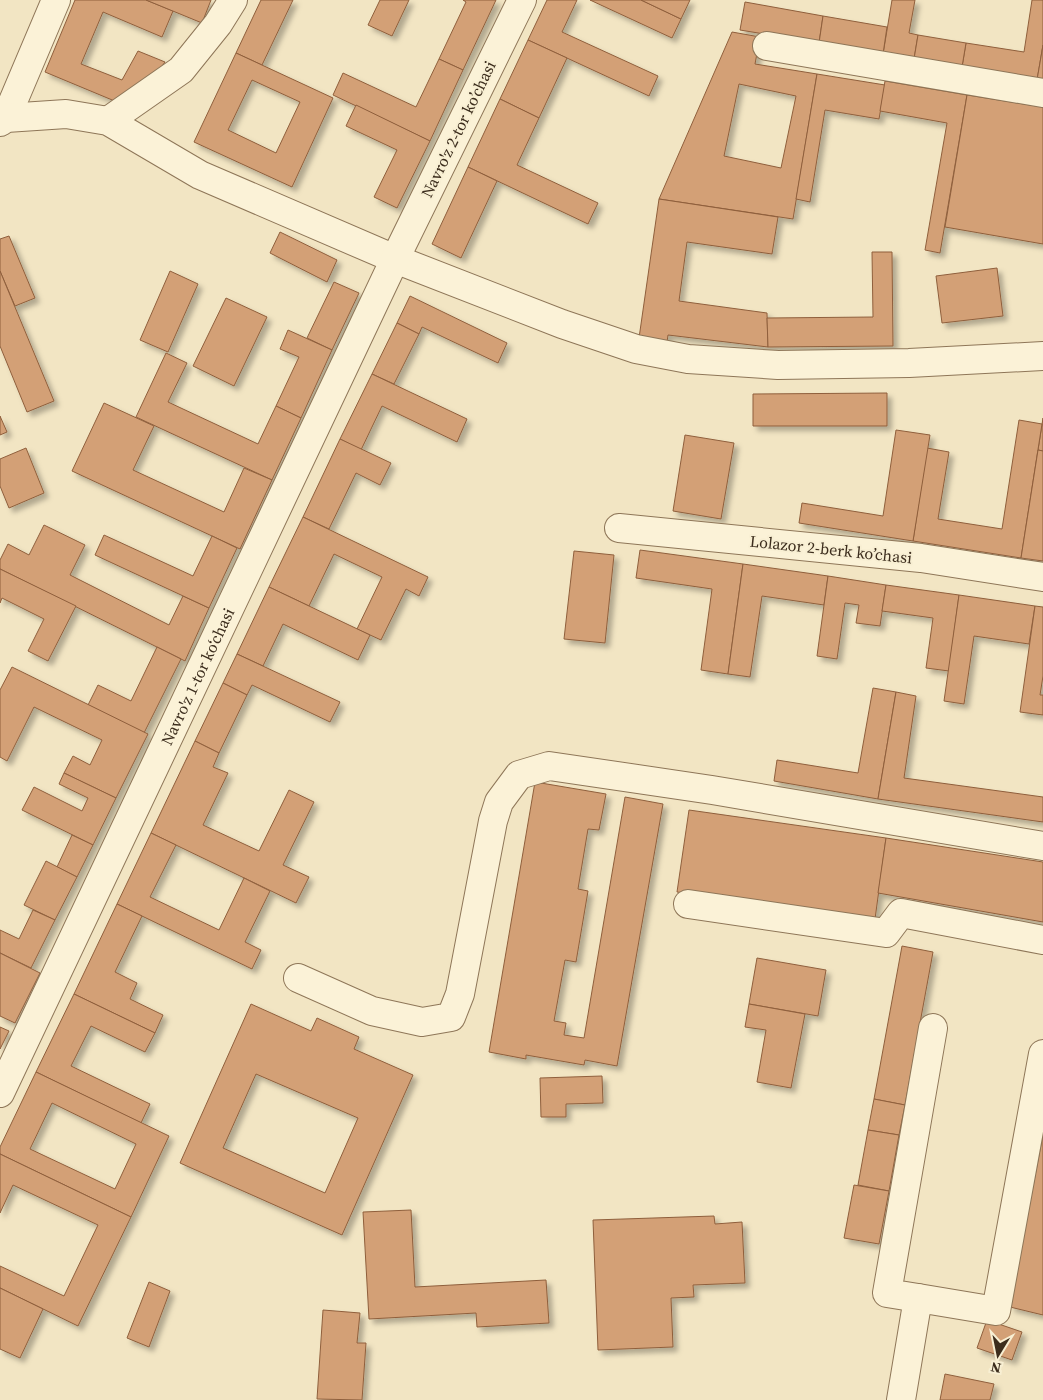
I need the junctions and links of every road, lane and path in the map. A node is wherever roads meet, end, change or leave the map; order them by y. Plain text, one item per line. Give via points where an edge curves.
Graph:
1 (56, 0) edge
2 (233, 0) edge
3 (522, 0) edge
4 (767, 46) dead end
5 (1043, 93) edge
6 (3, 120) edge
7 (108, 121) junction
8 (395, 259) junction
9 (1043, 356) edge
10 (619, 528) dead end
11 (1043, 577) edge
12 (1043, 846) edge
13 (688, 904) dead end
14 (1043, 940) edge
15 (298, 978) dead end
16 (933, 1028) dead end
17 (1043, 1054) edge
18 (0, 1093) edge
19 (918, 1298) junction
20 (901, 1400) edge

1 - 6 street
2 - 7 street via 181,70
3 - 8 street
4 - 5 street
6 - 7 street via 66,114
7 - 8 street via 200,176
8 - 9 street via 562,324 636,349 688,359 778,365
8 - 18 street
10 - 11 street, Lolazor 2-berk koʼchasi via 921,558
12 - 15 street via 549,766 519,775 499,802 460,994 451,1017 422,1022 372,1011
13 - 14 street via 886,933 901,913
16 - 19 street via 886,1292
17 - 19 street via 996,1311
19 - 20 street

